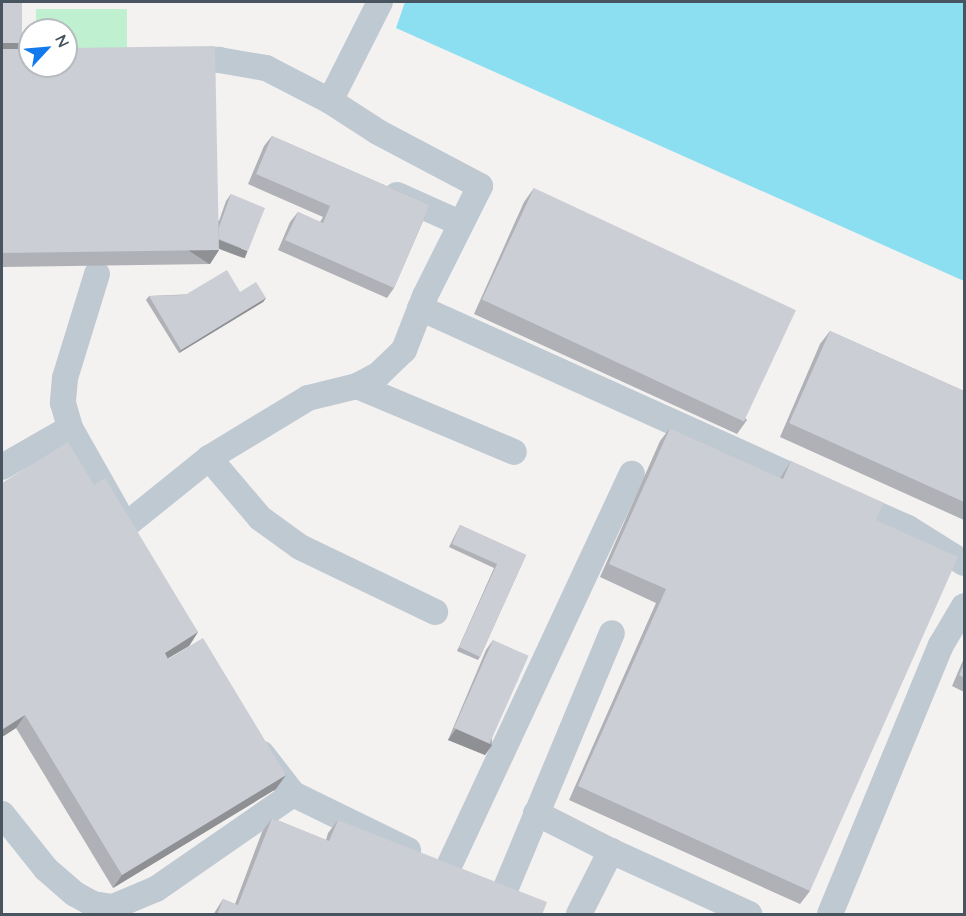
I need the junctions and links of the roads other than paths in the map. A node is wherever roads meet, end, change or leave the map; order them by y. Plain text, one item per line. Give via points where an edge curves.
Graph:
1 (380, 2) edge
2 (162, 62) edge
3 (330, 101) junction
4 (375, 185) edge
5 (460, 223) junction
6 (97, 274) dead end
7 (420, 308) junction
8 (357, 386) junction
9 (70, 428) junction
10 (514, 452) dead end
11 (209, 458) junction
12 (2, 467) edge
13 (632, 474) dead end
14 (964, 563) edge
15 (964, 606) edge
16 (435, 612) dead end
17 (612, 633) dead end
18 (250, 734) edge
19 (293, 794) junction
20 (536, 813) junction
21 (2, 814) edge
22 (611, 851) junction
23 (486, 883) junction
24 (579, 915) edge
25 (749, 915) edge
26 (830, 915) edge

1 - 3 street
2 - 3 street via 219,60 266,68
3 - 5 street via 480,186
4 - 5 street
5 - 7 street
6 - 9 street via 65,378 63,403
7 - 8 street via 404,350 378,375
7 - 14 street via 908,528
8 - 10 street
8 - 11 street via 308,398
9 - 11 street via 132,535
9 - 12 street
11 - 16 street via 260,518 300,547
13 - 23 street
15 - 26 street via 941,645
17 - 20 street
18 - 19 street
19 - 21 street via 156,888 113,907 93,904 75,894 46,869
19 - 23 street
20 - 22 street
20 - 23 street
22 - 24 street
22 - 25 street

